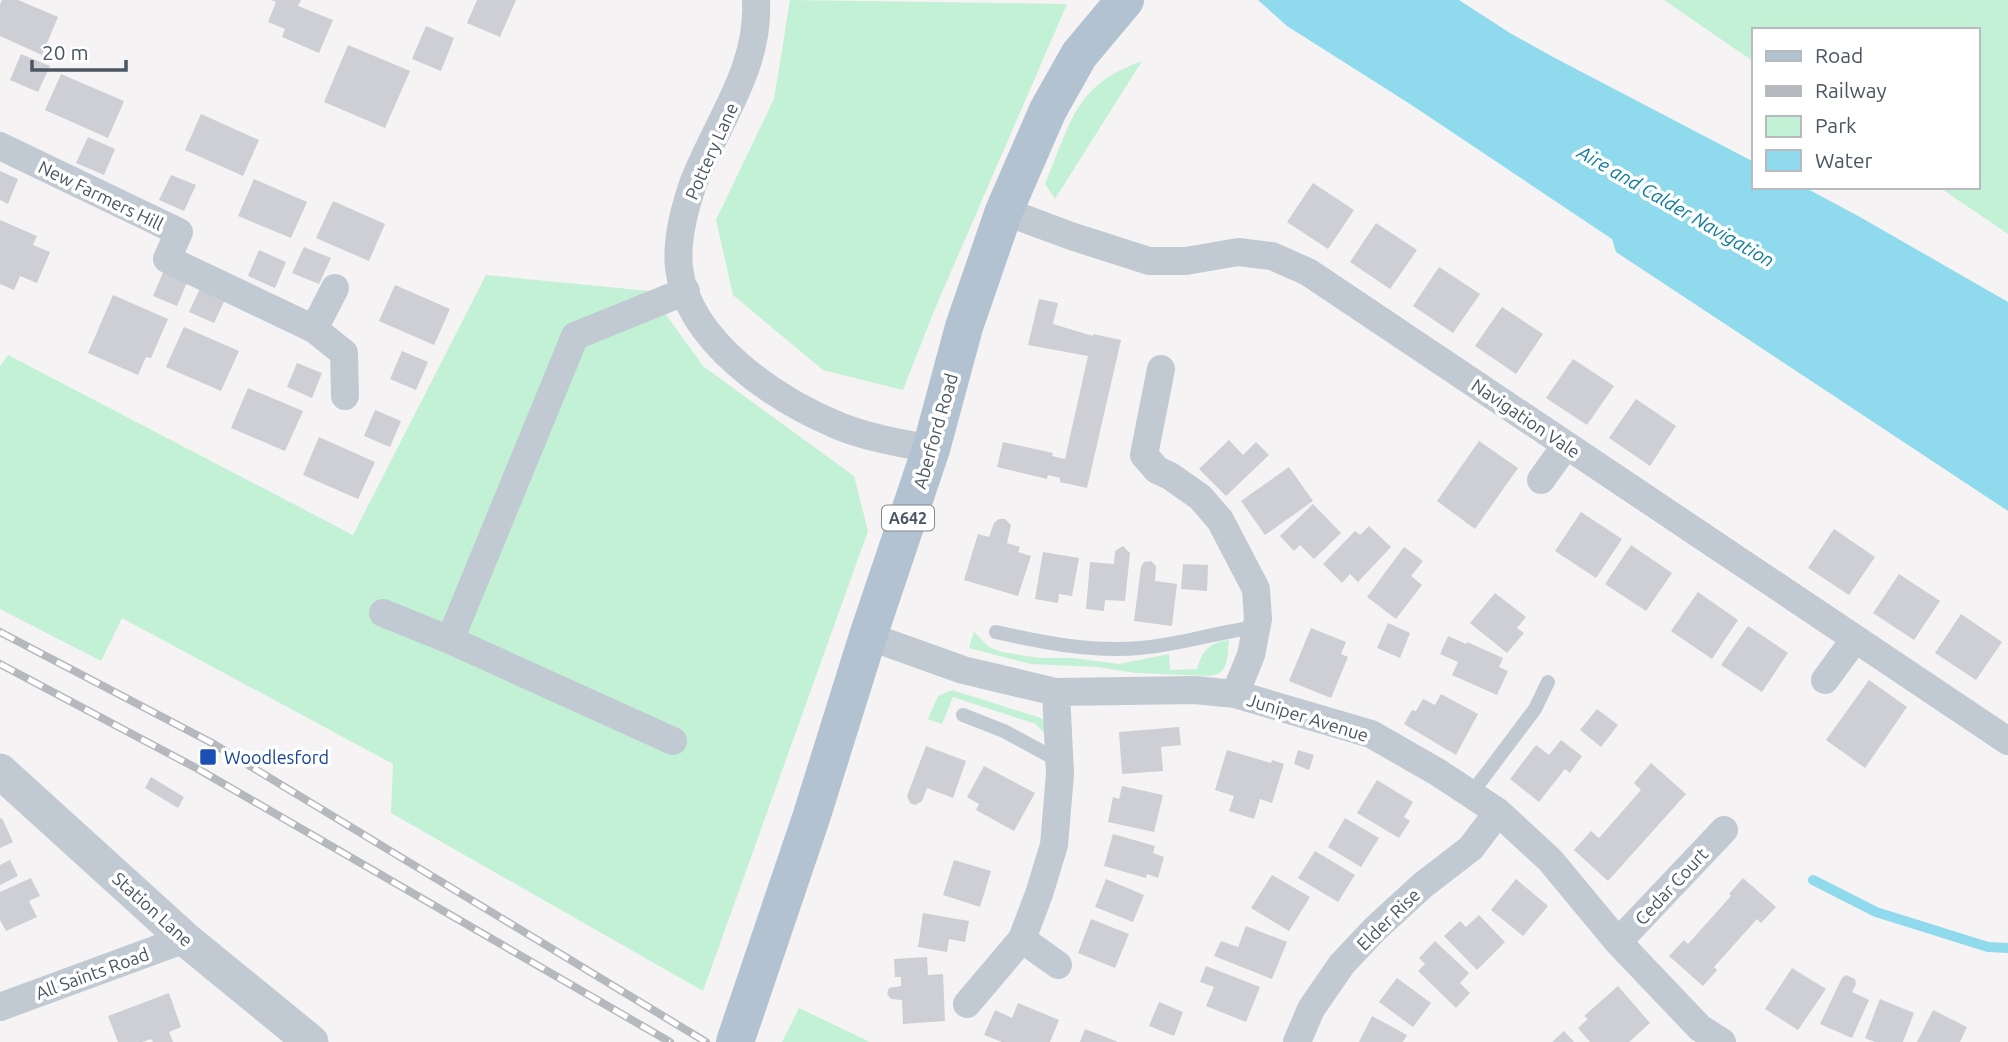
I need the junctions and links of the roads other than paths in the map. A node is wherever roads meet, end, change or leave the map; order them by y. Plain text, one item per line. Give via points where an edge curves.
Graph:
1 (756, 0) edge
2 (1125, 0) edge
3 (0, 146) edge
4 (1004, 211) junction
5 (335, 288) dead end
6 (685, 291) junction
7 (314, 329) junction
8 (1161, 369) dead end
9 (345, 396) dead end
10 (1566, 445) junction
11 (932, 449) junction
12 (1541, 480) dead end
13 (383, 613) dead end
14 (1257, 627) junction
15 (996, 632) dead end
16 (868, 636) junction
17 (1855, 639) junction
18 (450, 640) junction
19 (1825, 680) dead end
20 (1548, 682) dead end
21 (1056, 692) junction
22 (1235, 694) junction
23 (963, 715) dead end
24 (673, 741) dead end
25 (2008, 741) edge
26 (1059, 761) junction
27 (0, 771) edge
28 (1471, 794) junction
29 (1498, 812) junction
30 (1724, 830) dead end
31 (185, 939) junction
32 (1022, 939) junction
33 (1618, 942) junction
34 (1058, 965) dead end
35 (967, 1004) dead end
36 (0, 1007) edge
37 (1703, 1037) edge
38 (310, 1042) edge
39 (735, 1042) edge
40 (1297, 1042) edge

1 - 6 street, Pottery Lane via 753,44 740,86 694,183 681,224 679,268
2 - 4 main road, Aberford Road / A642 via 1079,55 1060,88
3 - 7 street, New Farmers Hill via 179,232 167,259
4 - 10 street, Navigation Vale via 1149,261 1186,261 1238,252 1272,256 1308,272
4 - 11 main road, Aberford Road / A642 via 964,327
5 - 7 street
6 - 11 street, Pottery Lane via 708,334 767,389 838,426 876,439
6 - 18 street via 575,336
7 - 9 street, New Farmers Hill via 344,353
8 - 14 street via 1144,455 1157,470 1200,497 1220,520 1256,589
10 - 12 street
10 - 17 street, Navigation Vale
11 - 16 main road, Aberford Road / A642
13 - 18 street
14 - 15 lane via 1142,648 1097,649 1051,645
14 - 22 street
16 - 21 street, Juniper Avenue via 964,670
16 - 39 main road, Aberford Road / A642
17 - 19 street
17 - 25 street, Navigation Vale
18 - 24 street
20 - 28 lane via 1535,709
21 - 22 street, Juniper Avenue via 1195,690
21 - 26 street
22 - 28 street, Juniper Avenue via 1371,734
23 - 26 lane
26 - 32 street via 1055,845
27 - 31 street, Station Lane
28 - 29 street, Juniper Avenue
29 - 33 street, Juniper Avenue via 1550,860
29 - 40 street, Elder Rise via 1471,848 1374,929 1342,964 1311,1009
30 - 33 street, Cedar Court
31 - 36 street, All Saints Road
31 - 38 street, Station Lane
32 - 34 street
32 - 35 street
33 - 37 street, Juniper Avenue

